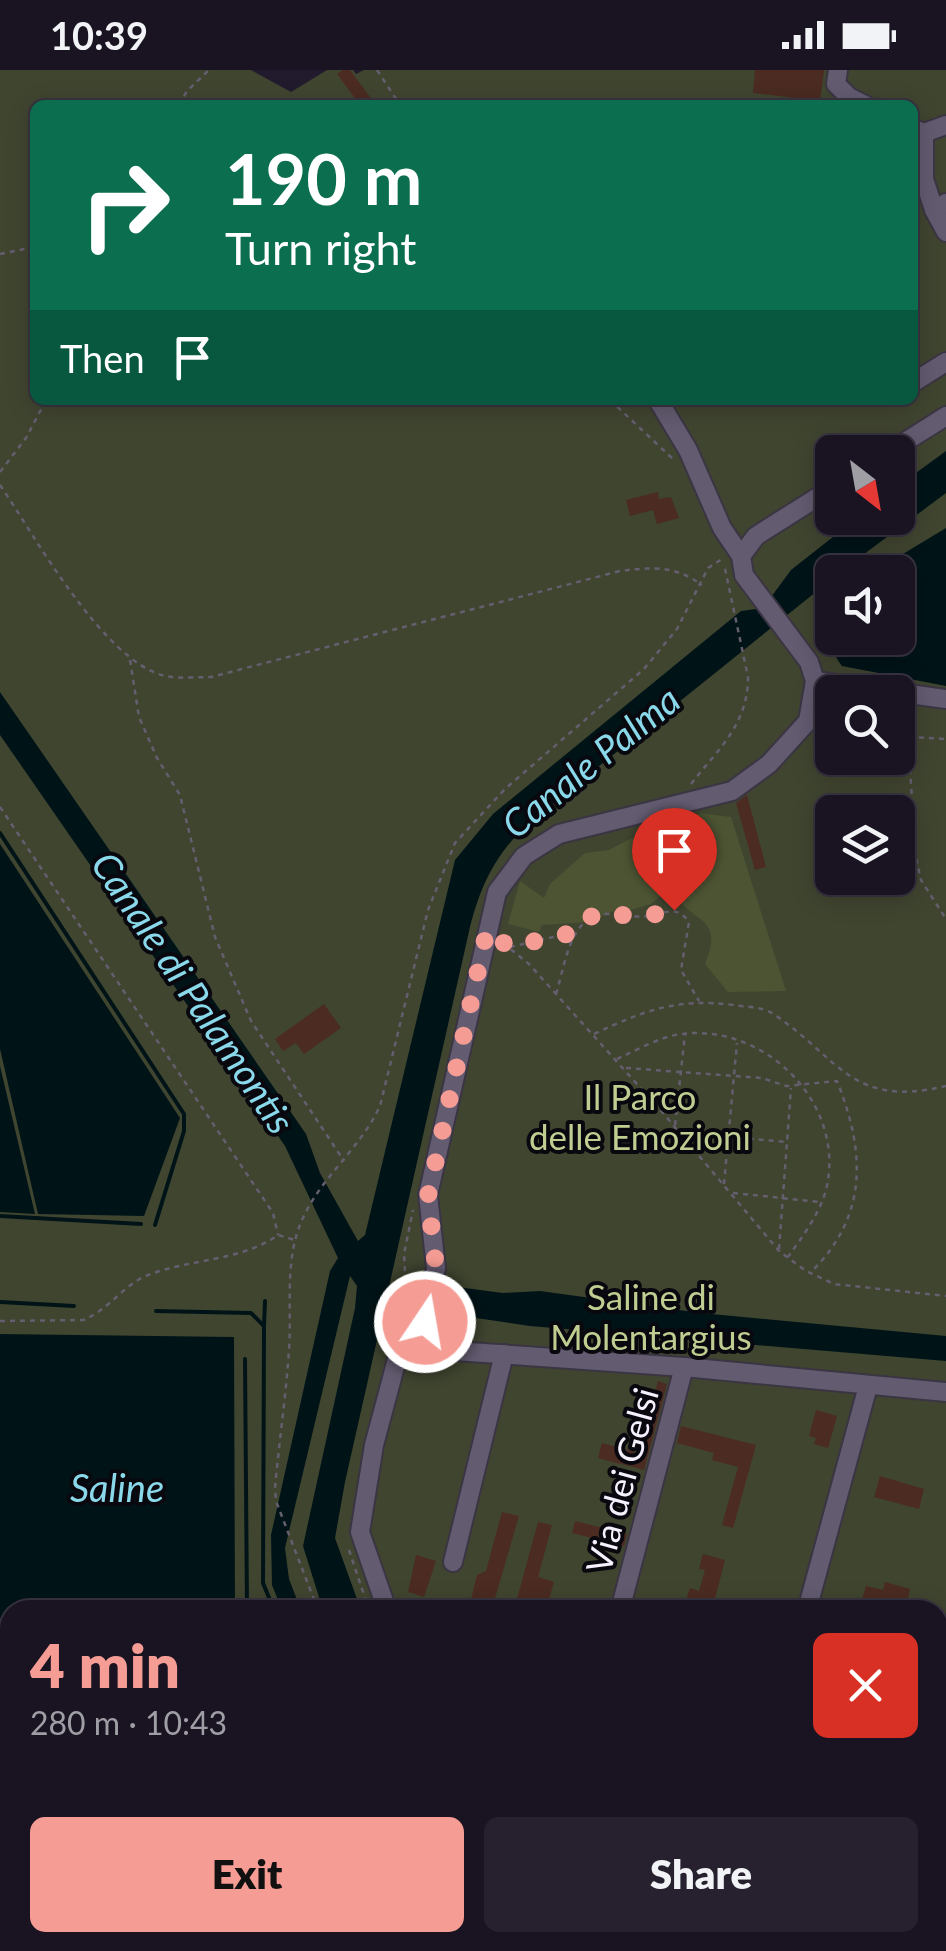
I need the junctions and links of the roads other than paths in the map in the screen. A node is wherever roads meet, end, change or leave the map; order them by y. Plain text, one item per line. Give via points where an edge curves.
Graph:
1 (838, 70) edge
2 (854, 100) edge
3 (946, 125) edge
4 (918, 130) edge
5 (940, 206) edge
6 (946, 232) edge
7 (946, 362) edge
8 (918, 380) edge
9 (661, 405) edge
10 (946, 416) edge
11 (915, 436) edge
12 (815, 499) edge
13 (741, 556) junction
14 (815, 681) joint
15 (915, 693) edge
16 (946, 698) edge
17 (427, 1332) junction
18 (504, 1354) junction
19 (684, 1367) junction
20 (868, 1386) junction
21 (946, 1392) edge
22 (453, 1562) dead end
23 (384, 1600) edge
24 (623, 1600) edge
25 (810, 1600) edge

1 - 2 street via 836,84
3 - 4 street
4 - 5 street via 924,179
5 - 6 street
7 - 8 street
9 - 13 street
10 - 11 street
12 - 13 street via 756,536
13 - 14 street via 744,575
14 - 17 street via 808,721 769,764 732,791 559,834 524,856 497,892 428,1196 434,1285
15 - 16 street
17 - 18 street via 454,1351
17 - 23 street via 400,1348 374,1444 360,1532
18 - 19 street
18 - 22 street
19 - 20 street
19 - 24 street, Via dei Gelsi
20 - 21 street
20 - 25 street

